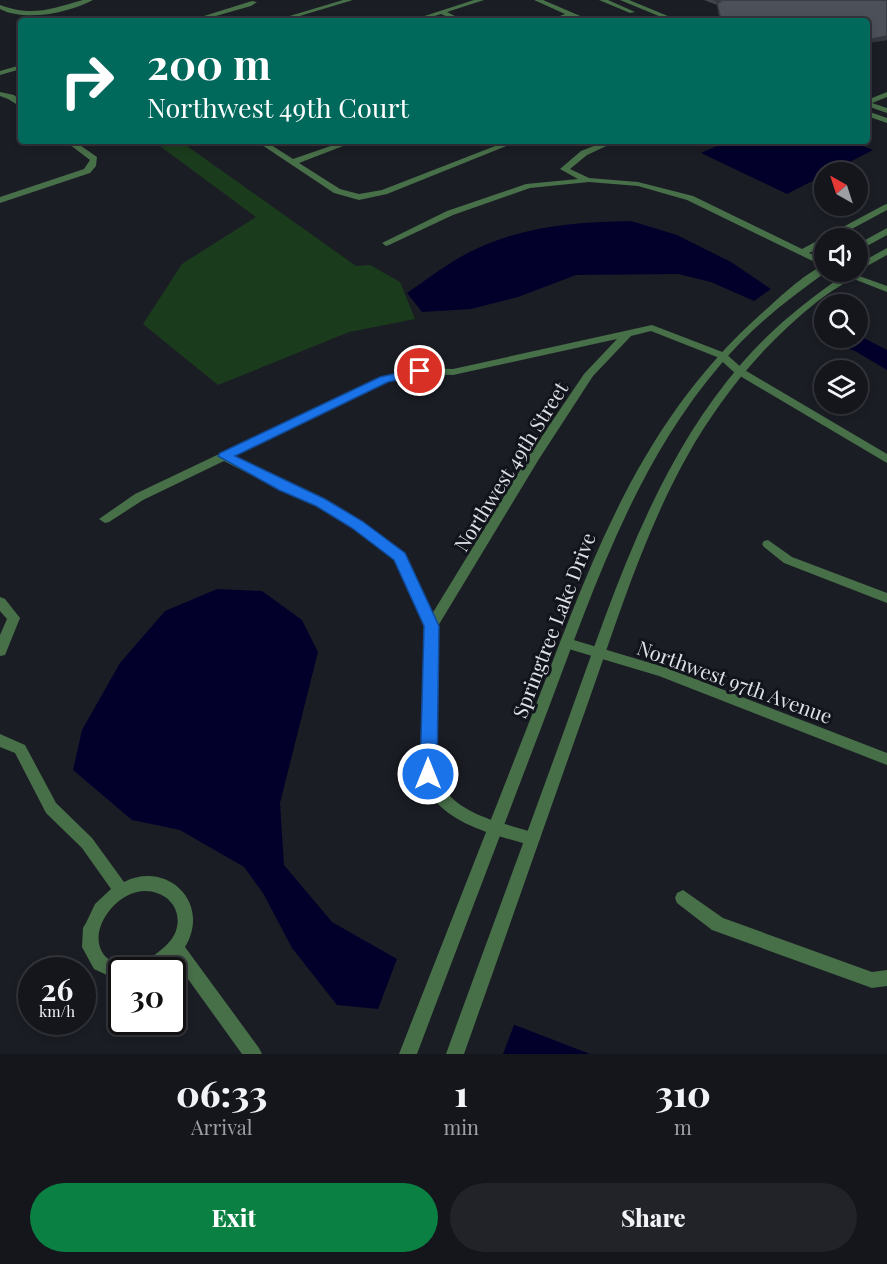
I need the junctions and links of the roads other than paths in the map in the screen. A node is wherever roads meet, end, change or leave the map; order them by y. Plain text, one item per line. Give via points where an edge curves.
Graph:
1 (90, 0) edge
2 (350, 0) edge
3 (481, 0) edge
4 (537, 0) edge
5 (602, 0) edge
6 (623, 0) edge
7 (254, 2) dead end
8 (0, 7) edge
9 (441, 12) junction
10 (571, 14) junction
11 (203, 18) edge
12 (287, 18) edge
13 (422, 18) edge
14 (455, 18) edge
15 (559, 18) edge
16 (581, 18) edge
17 (648, 18) edge
18 (669, 18) edge
19 (18, 68) edge
20 (0, 73) edge
21 (0, 94) edge
22 (887, 94) edge
23 (870, 95) edge
24 (878, 98) junction
25 (870, 102) edge
26 (887, 102) edge
27 (18, 103) edge
28 (870, 104) edge
29 (887, 111) edge
30 (870, 114) edge
31 (887, 121) edge
32 (73, 144) edge
33 (265, 144) edge
34 (344, 144) edge
35 (507, 144) edge
36 (606, 144) edge
37 (293, 162) junction
38 (564, 169) junction
39 (589, 180) junction
40 (547, 184) junction
41 (0, 200) edge
42 (887, 207) edge
43 (848, 228) edge
44 (887, 231) edge
45 (868, 242) edge
46 (386, 243) dead end
47 (814, 247) edge
48 (887, 251) edge
49 (802, 253) junction
50 (814, 260) edge
51 (868, 262) edge
52 (814, 275) edge
53 (868, 280) edge
54 (838, 282) edge
55 (887, 289) edge
56 (627, 333) junction
57 (721, 355) junction
58 (739, 370) junction
59 (224, 456) junction
60 (887, 459) edge
61 (105, 519) dead end
62 (768, 544) dead end
63 (887, 598) edge
64 (0, 602) edge
65 (431, 626) junction
66 (567, 643) junction
67 (0, 651) edge
68 (599, 653) junction
69 (0, 740) edge
70 (887, 759) edge
71 (495, 828) junction
72 (532, 838) junction
73 (122, 890) junction
74 (683, 898) dead end
75 (176, 948) junction
76 (169, 957) edge
77 (108, 970) edge
78 (887, 978) edge
79 (253, 1054) edge
80 (408, 1054) edge
81 (455, 1054) edge

1 - 8 street via 33,14 10,14
2 - 12 street
3 - 9 street
4 - 10 street
5 - 17 street
6 - 18 street
7 - 11 street
9 - 13 street
9 - 14 street
10 - 15 street
10 - 16 street
19 - 20 street
21 - 27 street
22 - 24 street
23 - 24 street
24 - 25 street
24 - 26 street
28 - 29 street
30 - 31 street
32 - 41 street via 94,159 87,171
33 - 37 street
34 - 37 street
35 - 37 street via 384,192 359,197 337,191
36 - 38 street via 584,153
38 - 39 street
38 - 40 street
39 - 40 street
39 - 49 street via 638,184 690,198
40 - 46 street via 529,186 450,213
42 - 43 street
44 - 45 street
47 - 49 street
48 - 51 street
49 - 50 street
52 - 57 street, Springtree Lake Drive
53 - 55 street
54 - 58 street via 782,327
56 - 57 street via 652,328
56 - 59 street via 453,372 420,371 385,379
56 - 65 street, Northwest 49th Street via 590,374 534,457
57 - 58 street
57 - 66 street, Springtree Lake Drive via 684,400 635,478
58 - 60 street
58 - 68 street via 701,420 660,494
59 - 61 street via 139,497
59 - 65 street via 321,502 400,556
62 - 63 street via 788,560
64 - 67 street via 14,618
65 - 71 street via 428,774 442,798 466,816
66 - 68 street, Northwest 97th Avenue
66 - 71 street, Springtree Lake Drive
68 - 70 street, Northwest 97th Avenue via 662,672
68 - 72 street
69 - 73 street via 20,749 51,808 87,843
71 - 72 street
71 - 80 street, Springtree Lake Drive
72 - 81 street
73 - 75 street via 156,884 170,889 179,898 186,925
73 - 77 street via 101,907 89,936 91,950
74 - 78 street via 718,924 872,980
75 - 76 street
75 - 79 street

